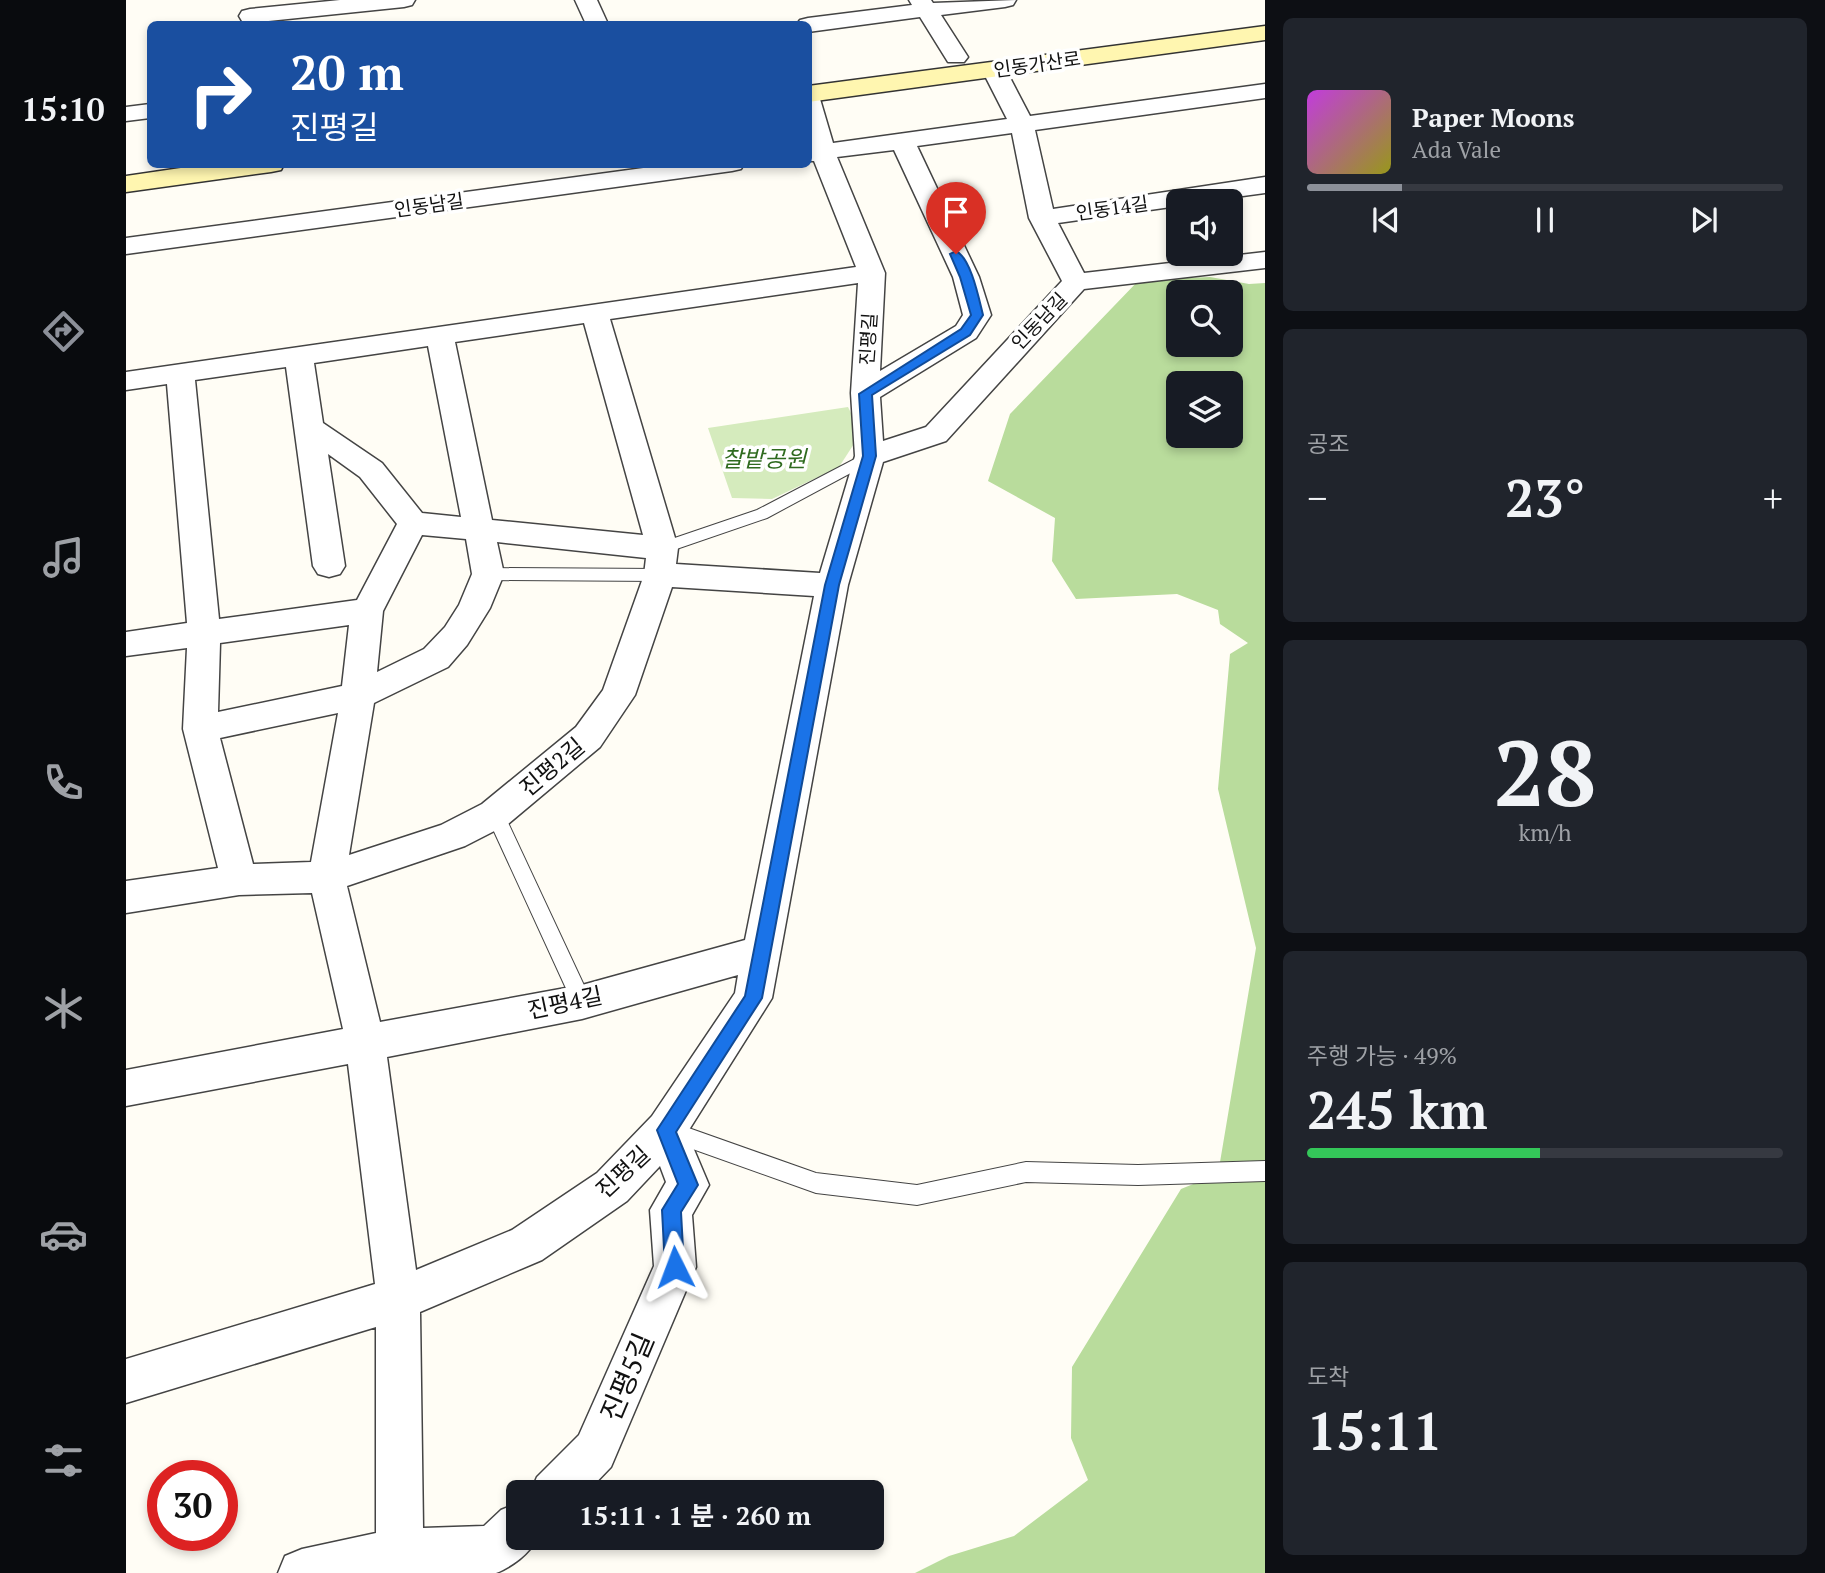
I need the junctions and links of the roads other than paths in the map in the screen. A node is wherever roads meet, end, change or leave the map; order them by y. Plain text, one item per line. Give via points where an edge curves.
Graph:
1 (404, 0) edge
2 (586, 0) edge
3 (1005, 0) edge
4 (924, 5) edge
5 (250, 14) edge
6 (1265, 17) edge
7 (596, 21) edge
8 (812, 24) edge
9 (1265, 33) edge
10 (956, 57) junction
11 (994, 70) junction
12 (812, 75) edge
13 (1265, 91) edge
14 (812, 95) edge
15 (147, 111) edge
16 (126, 114) edge
17 (812, 124) edge
18 (1022, 125) junction
19 (902, 141) junction
20 (816, 153) edge
21 (147, 163) edge
22 (126, 166) edge
23 (242, 168) edge
24 (702, 168) edge
25 (126, 184) edge
26 (1265, 185) edge
27 (1042, 218) junction
28 (126, 246) edge
29 (1265, 260) edge
30 (873, 273) junction
31 (1076, 282) junction
32 (595, 313) junction
33 (440, 336) junction
34 (299, 356) junction
35 (180, 374) junction
36 (126, 381) edge
37 (865, 394) junction
38 (309, 427) junction
39 (870, 456) junction
40 (413, 523) junction
41 (481, 530) junction
42 (661, 561) junction
43 (329, 566) dead end
44 (488, 574) junction
45 (832, 585) junction
46 (367, 611) junction
47 (204, 632) junction
48 (126, 644) edge
49 (358, 696) junction
50 (200, 729) junction
51 (495, 814) junction
52 (327, 877) junction
53 (239, 880) junction
54 (126, 897) edge
55 (762, 952) junction
56 (582, 1002) junction
57 (365, 1041) junction
58 (126, 1088) edge
59 (666, 1130) junction
60 (1265, 1171) edge
61 (398, 1299) junction
62 (126, 1381) edge
63 (567, 1480) edge
64 (506, 1538) edge
65 (400, 1552) junction
66 (302, 1573) edge

1 - 5 street
2 - 7 street
3 - 4 street
4 - 8 street
4 - 10 street
6 - 10 main road, 인동가산로
9 - 11 main road, 인동가산로
10 - 12 main road, 인동가산로
11 - 14 main road, 인동가산로
11 - 18 street, 인동남길
13 - 18 street
15 - 16 street
17 - 20 street, 진평길
18 - 19 street
18 - 27 street, 인동남길
19 - 20 street
19 - 37 street via 966,277 977,315 966,332
20 - 30 street, 진평길
21 - 22 main road
23 - 25 main road
24 - 28 street, 인동남길
26 - 27 street, 인동14길
27 - 31 street, 인동남길
29 - 31 street
30 - 32 street
30 - 37 street, 진평길
31 - 39 street, 인동남길 via 936,434
32 - 33 street
32 - 42 street
33 - 34 street
33 - 41 street
34 - 35 street
34 - 38 street
35 - 36 street
35 - 47 street
37 - 39 street, 진평길
38 - 40 street via 371,470
38 - 43 street
39 - 42 lane
39 - 45 street, 진평길
40 - 41 street
40 - 46 street
41 - 42 street
41 - 44 street
42 - 44 lane
42 - 45 street
42 - 51 street, 진평2길 via 618,695 589,737
44 - 49 street via 474,608 436,659
45 - 55 street, 진평길
46 - 47 street
46 - 49 street
47 - 48 street
47 - 50 street
49 - 50 street
49 - 52 street
50 - 53 street
51 - 52 street, 진평2길 via 452,836
51 - 56 lane
52 - 53 street, 진평2길
52 - 57 street
53 - 54 street, 진평2길
55 - 56 street, 진평4길
55 - 59 street, 진평길 via 753,998
56 - 57 street, 진평4길
57 - 58 street, 진평4길
57 - 61 street
59 - 60 lane via 816,1183 917,1195 1026,1172
59 - 61 street, 진평길 via 612,1186 527,1245
59 - 63 street, 진평5길 via 688,1185 671,1210 675,1267 595,1451
61 - 62 street, 진평길
61 - 65 street
64 - 65 street via 494,1550
65 - 66 street

